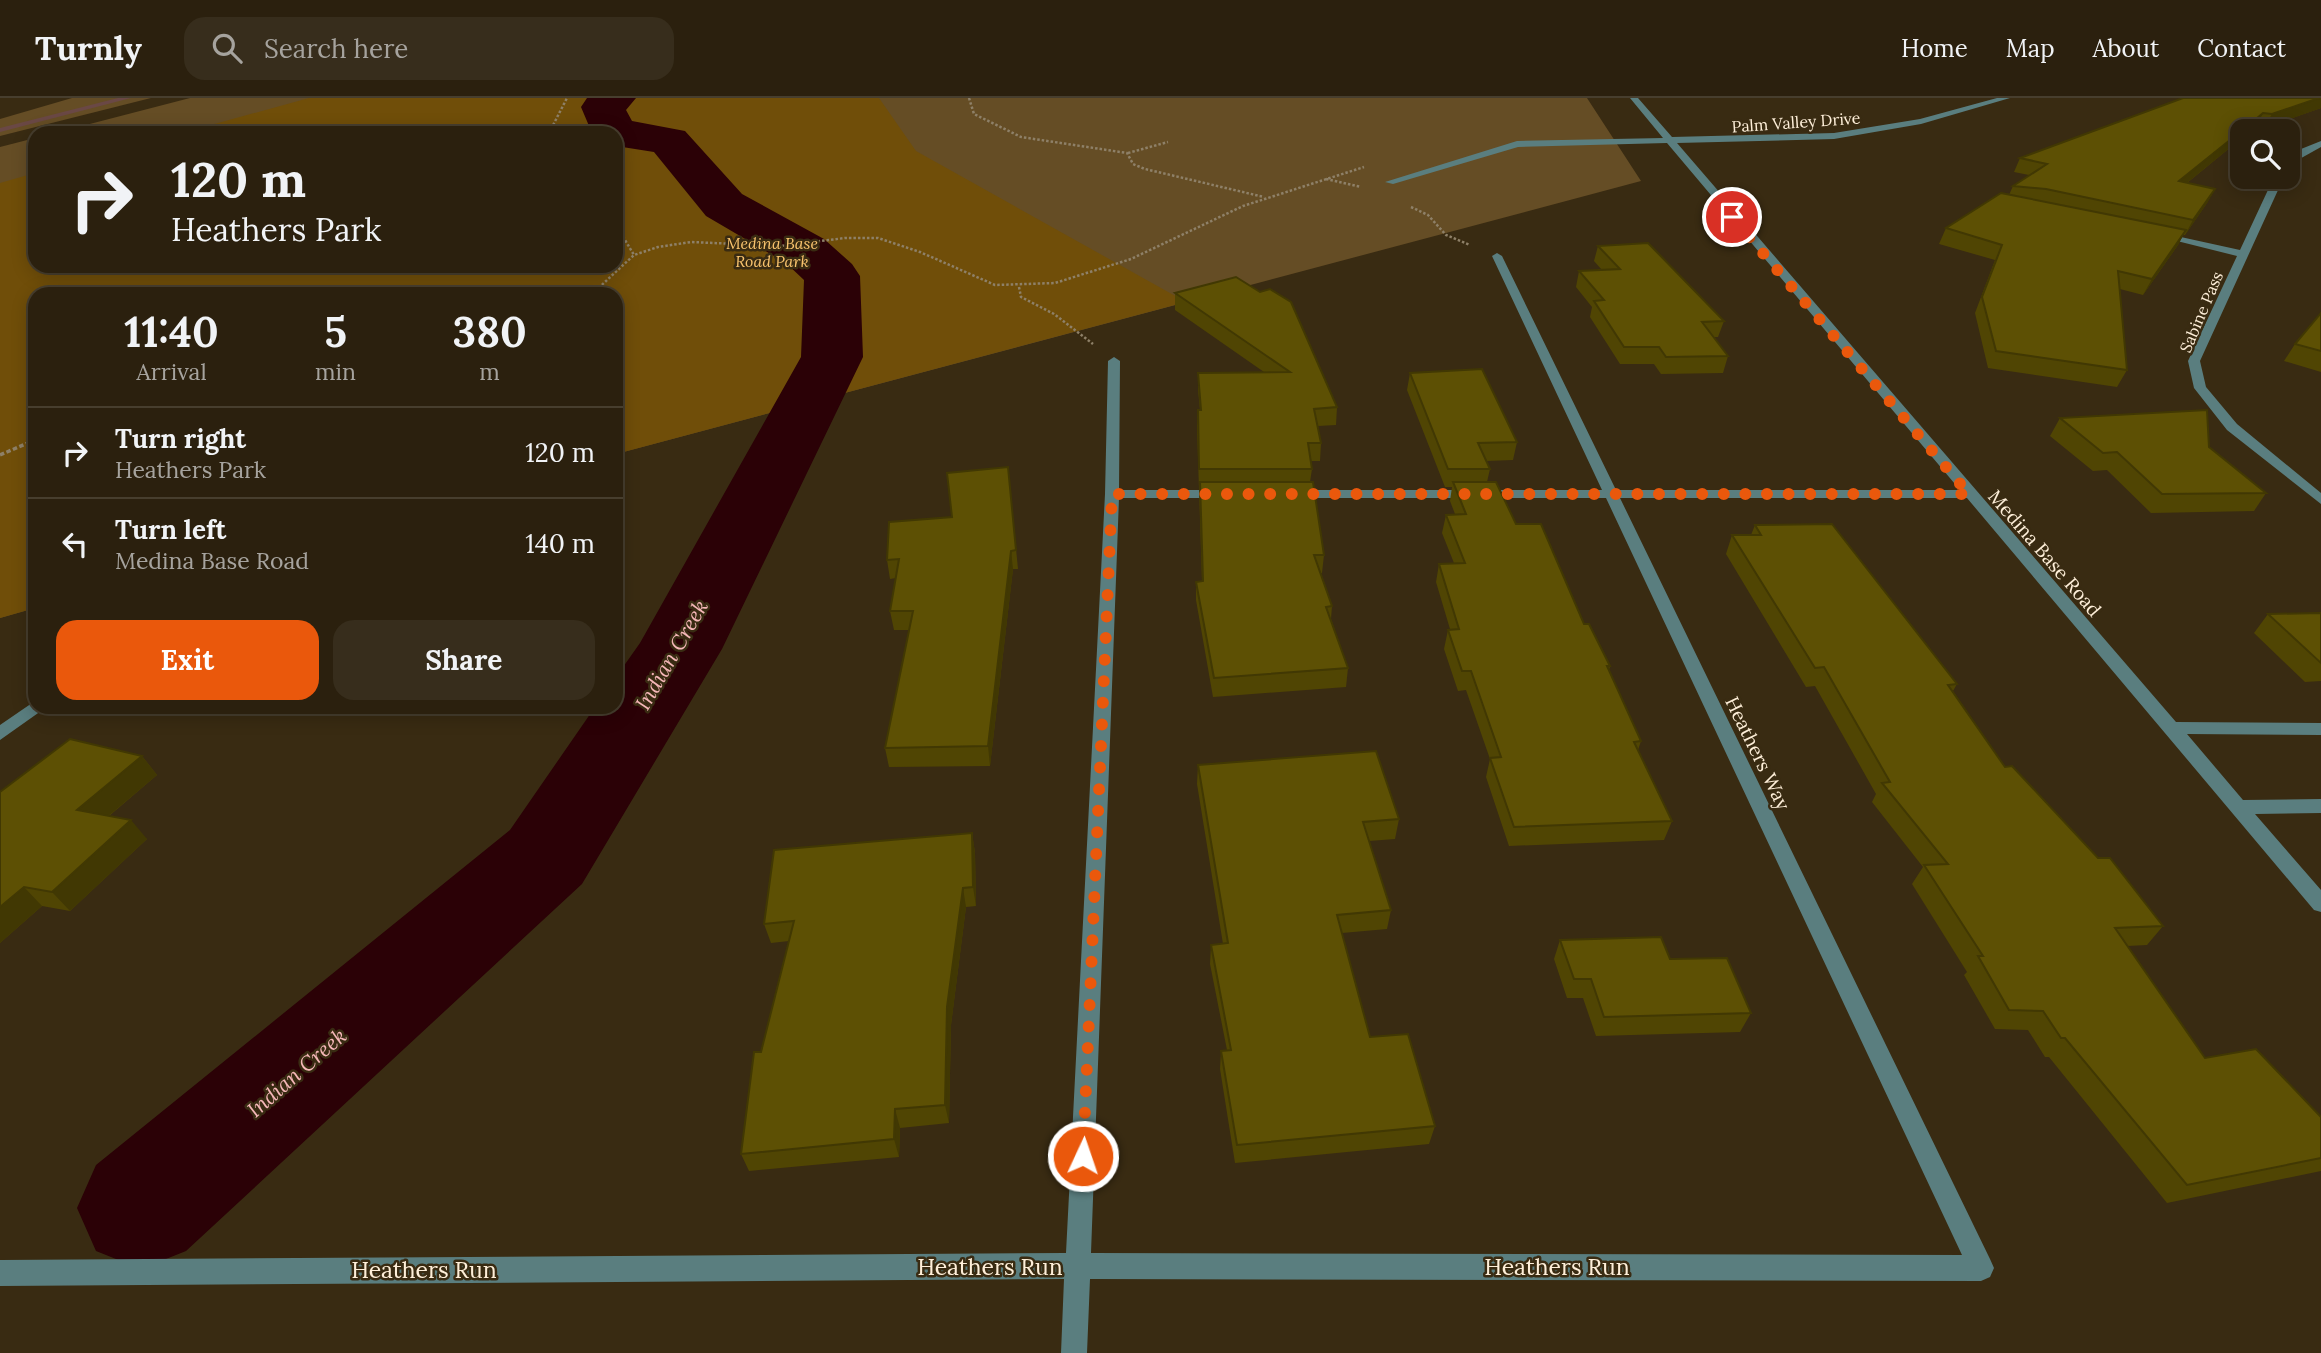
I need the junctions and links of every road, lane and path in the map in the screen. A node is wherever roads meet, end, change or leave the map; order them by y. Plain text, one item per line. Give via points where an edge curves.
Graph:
1 (566, 98) edge
2 (969, 98) edge
3 (1634, 98) edge
4 (2006, 98) edge
5 (552, 126) edge
6 (1669, 141) junction
7 (1168, 142) dead end
8 (2321, 144) edge
9 (1128, 153) junction
10 (2300, 154) edge
11 (1408, 176) junction
12 (1325, 179) junction
13 (1390, 182) dead end
14 (2274, 189) edge
15 (1370, 190) dead end
16 (1267, 198) junction
17 (1402, 203) dead end
18 (2148, 233) edge
19 (623, 237) edge
20 (2244, 254) junction
21 (634, 255) junction
22 (1497, 256) joint
23 (623, 265) edge
24 (615, 273) edge
25 (600, 287) edge
26 (1019, 287) junction
27 (1114, 361) joint
28 (28, 443) edge
29 (0, 455) edge
30 (1610, 493) junction
31 (1112, 494) junction
32 (1237, 494) edge
33 (1278, 494) edge
34 (1969, 494) junction
35 (2321, 500) edge
36 (28, 713) edge
37 (2171, 728) junction
38 (2321, 729) edge
39 (0, 734) edge
40 (2321, 806) edge
41 (2238, 807) junction
42 (2321, 904) edge
43 (1078, 1266) junction
44 (1981, 1268) joint
45 (0, 1273) edge
46 (1074, 1353) edge

1 - 5 path
2 - 9 path via 974,114 1021,137
3 - 6 street, Medina Base Road
4 - 6 street, Palm Valley Drive via 1863,132
6 - 11 street, Palm Valley Drive via 1517,144
6 - 34 street, Medina Base Road
7 - 9 path
8 - 10 street
9 - 16 path via 1133,164 1145,169
11 - 12 path via 1377,163
11 - 13 street, Palm Valley Drive
12 - 15 path
12 - 16 path
14 - 20 street, Sabine Pass
16 - 26 path via 1120,263 1055,283
17 - 22 path via 1428,215 1446,235
18 - 20 street
19 - 21 path
20 - 35 street, Sabine Pass via 2194,361 2200,388 2232,427
21 - 23 path
21 - 26 path via 691,242 781,246 878,238 995,285
22 - 30 street, Heathers Way
24 - 25 path
26 - 27 path via 1021,297 1054,314
27 - 31 street
28 - 29 path
30 - 33 street
30 - 34 street
30 - 44 street, Heathers Way
31 - 32 street
31 - 43 street
34 - 37 street, Medina Base Road
36 - 39 street
37 - 38 street
37 - 41 street, Medina Base Road
40 - 41 street
41 - 42 street, Medina Base Road
43 - 44 street, Heathers Run
43 - 45 street, Heathers Run
43 - 46 street

